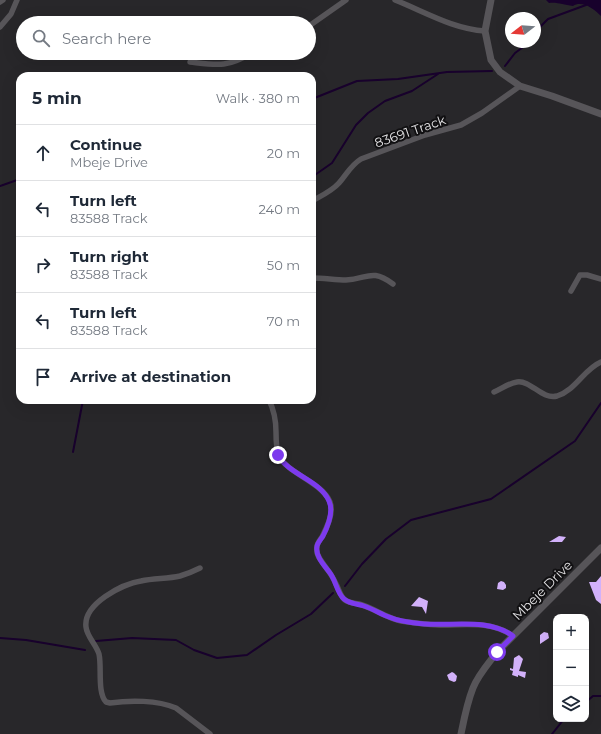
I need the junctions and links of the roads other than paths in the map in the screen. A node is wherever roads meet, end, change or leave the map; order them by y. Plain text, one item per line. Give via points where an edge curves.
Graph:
1 (3, 0) edge
2 (17, 0) edge
3 (346, 0) edge
4 (396, 0) edge
5 (491, 0) edge
6 (0, 2) edge
7 (316, 21) edge
8 (0, 27) edge
9 (485, 31) junction
10 (239, 60) edge
11 (190, 62) dead end
12 (520, 86) junction
13 (601, 114) edge
14 (316, 198) edge
15 (316, 278) edge
16 (601, 279) edge
17 (393, 284) dead end
18 (571, 291) dead end
19 (601, 362) edge
20 (494, 392) dead end
21 (270, 404) edge
22 (601, 548) edge
23 (200, 568) dead end
24 (513, 636) junction
25 (210, 734) edge
26 (461, 734) edge

1 - 6 street
2 - 8 street via 11,14
3 - 7 street
4 - 9 street via 459,27
5 - 9 street
9 - 12 street via 491,60 500,72
10 - 11 street via 220,65
12 - 13 street
12 - 14 street, 83691 Track via 461,126 425,134 361,159 338,184
15 - 17 street via 345,280 377,276
16 - 18 street via 580,275
19 - 20 street via 592,366 581,380 559,396 553,397 522,382 513,383
21 - 24 street via 280,458 322,491 330,503 330,518 317,552 345,600 399,620 420,624 495,626
22 - 24 street, Mbeje Drive
23 - 25 street via 180,576 126,585 92,608 85,625 99,655 102,694 106,702 145,702 170,706
24 - 26 street, Mbeje Drive via 483,670 473,688

